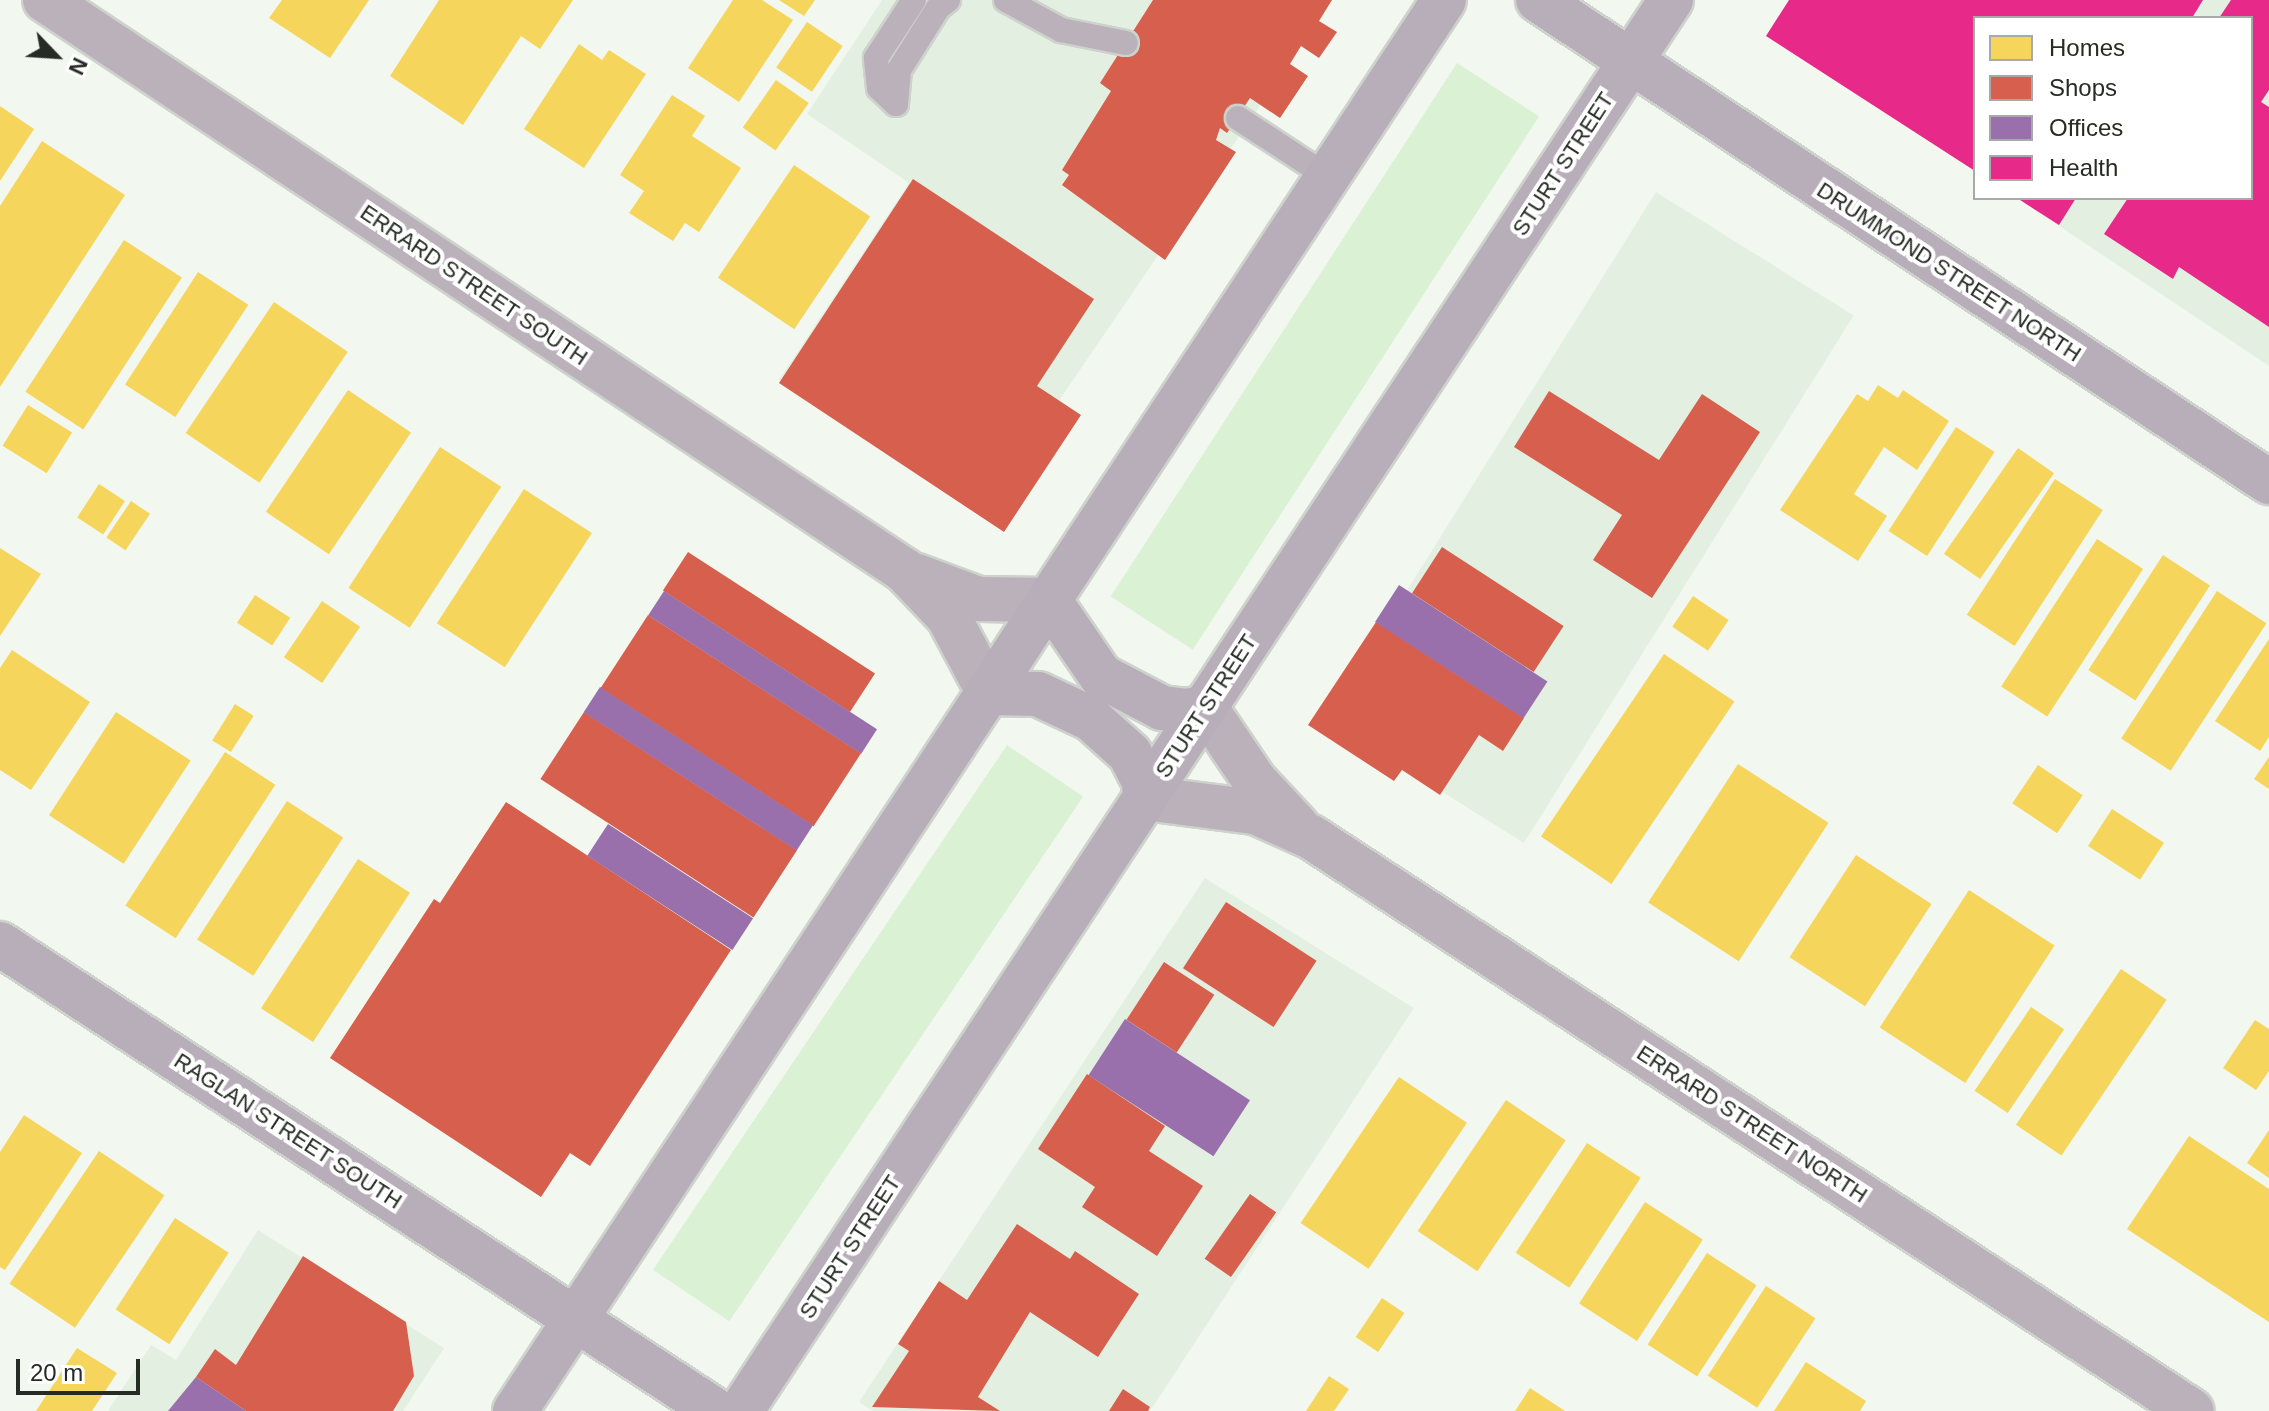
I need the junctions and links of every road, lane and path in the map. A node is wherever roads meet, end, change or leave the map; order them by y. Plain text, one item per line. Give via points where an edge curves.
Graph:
1 (45, 0) edge
2 (914, 0) edge
3 (948, 0) edge
4 (1006, 0) edge
5 (1444, 0) edge
6 (1538, 0) edge
7 (1671, 0) edge
8 (1126, 43) dead end
9 (1631, 61) junction
10 (1238, 118) dead end
11 (1328, 177) junction
12 (2269, 482) edge
13 (904, 570) junction
14 (1049, 600) junction
15 (989, 693) junction
16 (1205, 707) junction
17 (1145, 798) junction
18 (1311, 837) junction
19 (0, 944) edge
20 (577, 1317) junction
21 (515, 1411) edge
22 (716, 1411) edge
23 (741, 1411) edge
24 (2192, 1411) edge

1 - 13 street, ERRARD STREET SOUTH
2 - 3 lane via 876,58 879,88 896,104 899,70
4 - 8 lane via 1061,30
5 - 11 main road
6 - 9 main road, DRUMMOND STREET NORTH
7 - 9 main road, STURT STREET
9 - 12 main road, DRUMMOND STREET NORTH
9 - 16 main road, STURT STREET
10 - 11 lane
11 - 14 main road
13 - 14 street, ERRARD STREET SOUTH via 979,599
13 - 15 street, ERRARD STREET SOUTH via 948,616
14 - 15 main road
14 - 16 main road via 1101,676 1162,708
15 - 17 main road via 1049,696 1091,719 1130,754 1144,781
15 - 20 main road
16 - 17 main road, STURT STREET
16 - 18 street, ERRARD STREET NORTH via 1268,797
17 - 18 street, ERRARD STREET NORTH via 1255,812
17 - 23 main road, STURT STREET
18 - 24 street, ERRARD STREET NORTH
19 - 20 main road, RAGLAN STREET SOUTH
20 - 21 main road
20 - 22 main road, RAGLAN STREET SOUTH

